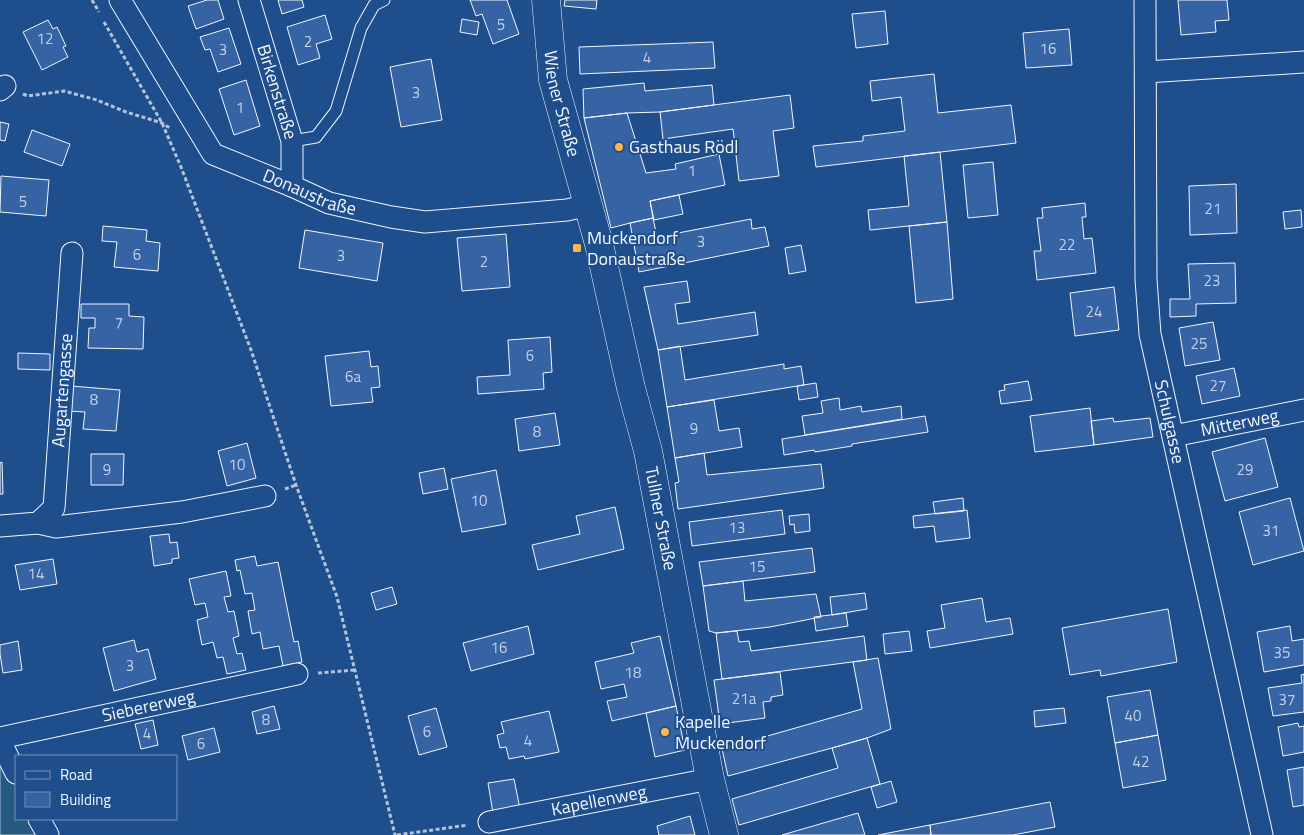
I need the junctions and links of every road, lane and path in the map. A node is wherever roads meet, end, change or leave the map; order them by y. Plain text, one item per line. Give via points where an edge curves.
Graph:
1 (92, 0) edge
2 (120, 0) edge
3 (249, 0) edge
4 (384, 0) edge
5 (546, 0) edge
6 (1146, 0) edge
7 (1304, 62) edge
8 (1146, 72) junction
9 (2, 88) edge
10 (162, 123) junction
11 (177, 132) dead end
12 (292, 141) junction
13 (292, 186) junction
14 (589, 205) junction
15 (72, 253) dead end
16 (1304, 410) edge
17 (1173, 436) junction
18 (265, 496) dead end
19 (38, 522) junction
20 (0, 526) edge
21 (355, 670) junction
22 (297, 674) joint
23 (0, 739) edge
24 (15, 771) edge
25 (710, 779) junction
26 (40, 820) edge
27 (489, 822) joint
28 (48, 835) edge
29 (396, 835) edge
30 (724, 835) edge
31 (1262, 835) edge

1 - 10 path
2 - 13 street, Donaustraße via 213,154
3 - 12 street, Birkenstraße
4 - 12 lane via 374,5 361,28 336,111 316,137
5 - 14 main road, Wiener Straße via 553,80
6 - 8 street, Schulgasse
7 - 8 street
8 - 17 street, Schulgasse via 1146,279 1150,334
9 - 10 path via 28,96 64,91
10 - 11 path
10 - 21 path via 182,167 251,350 337,597
12 - 13 street, Birkenstraße
13 - 14 street, Donaustraße via 329,203 425,222 567,210
14 - 25 main road, Tullner Straße via 648,451
15 - 19 street, Augartengasse via 54,508
16 - 17 street, Mitterweg
17 - 31 street, Schulgasse
18 - 19 street via 182,512 56,527
19 - 20 street
21 - 22 path
21 - 29 path
22 - 23 street, Siebererweg
23 - 24 street
25 - 27 street, Kapellenweg
25 - 30 main road, Tullner Straße
26 - 28 street
27 - 29 path

